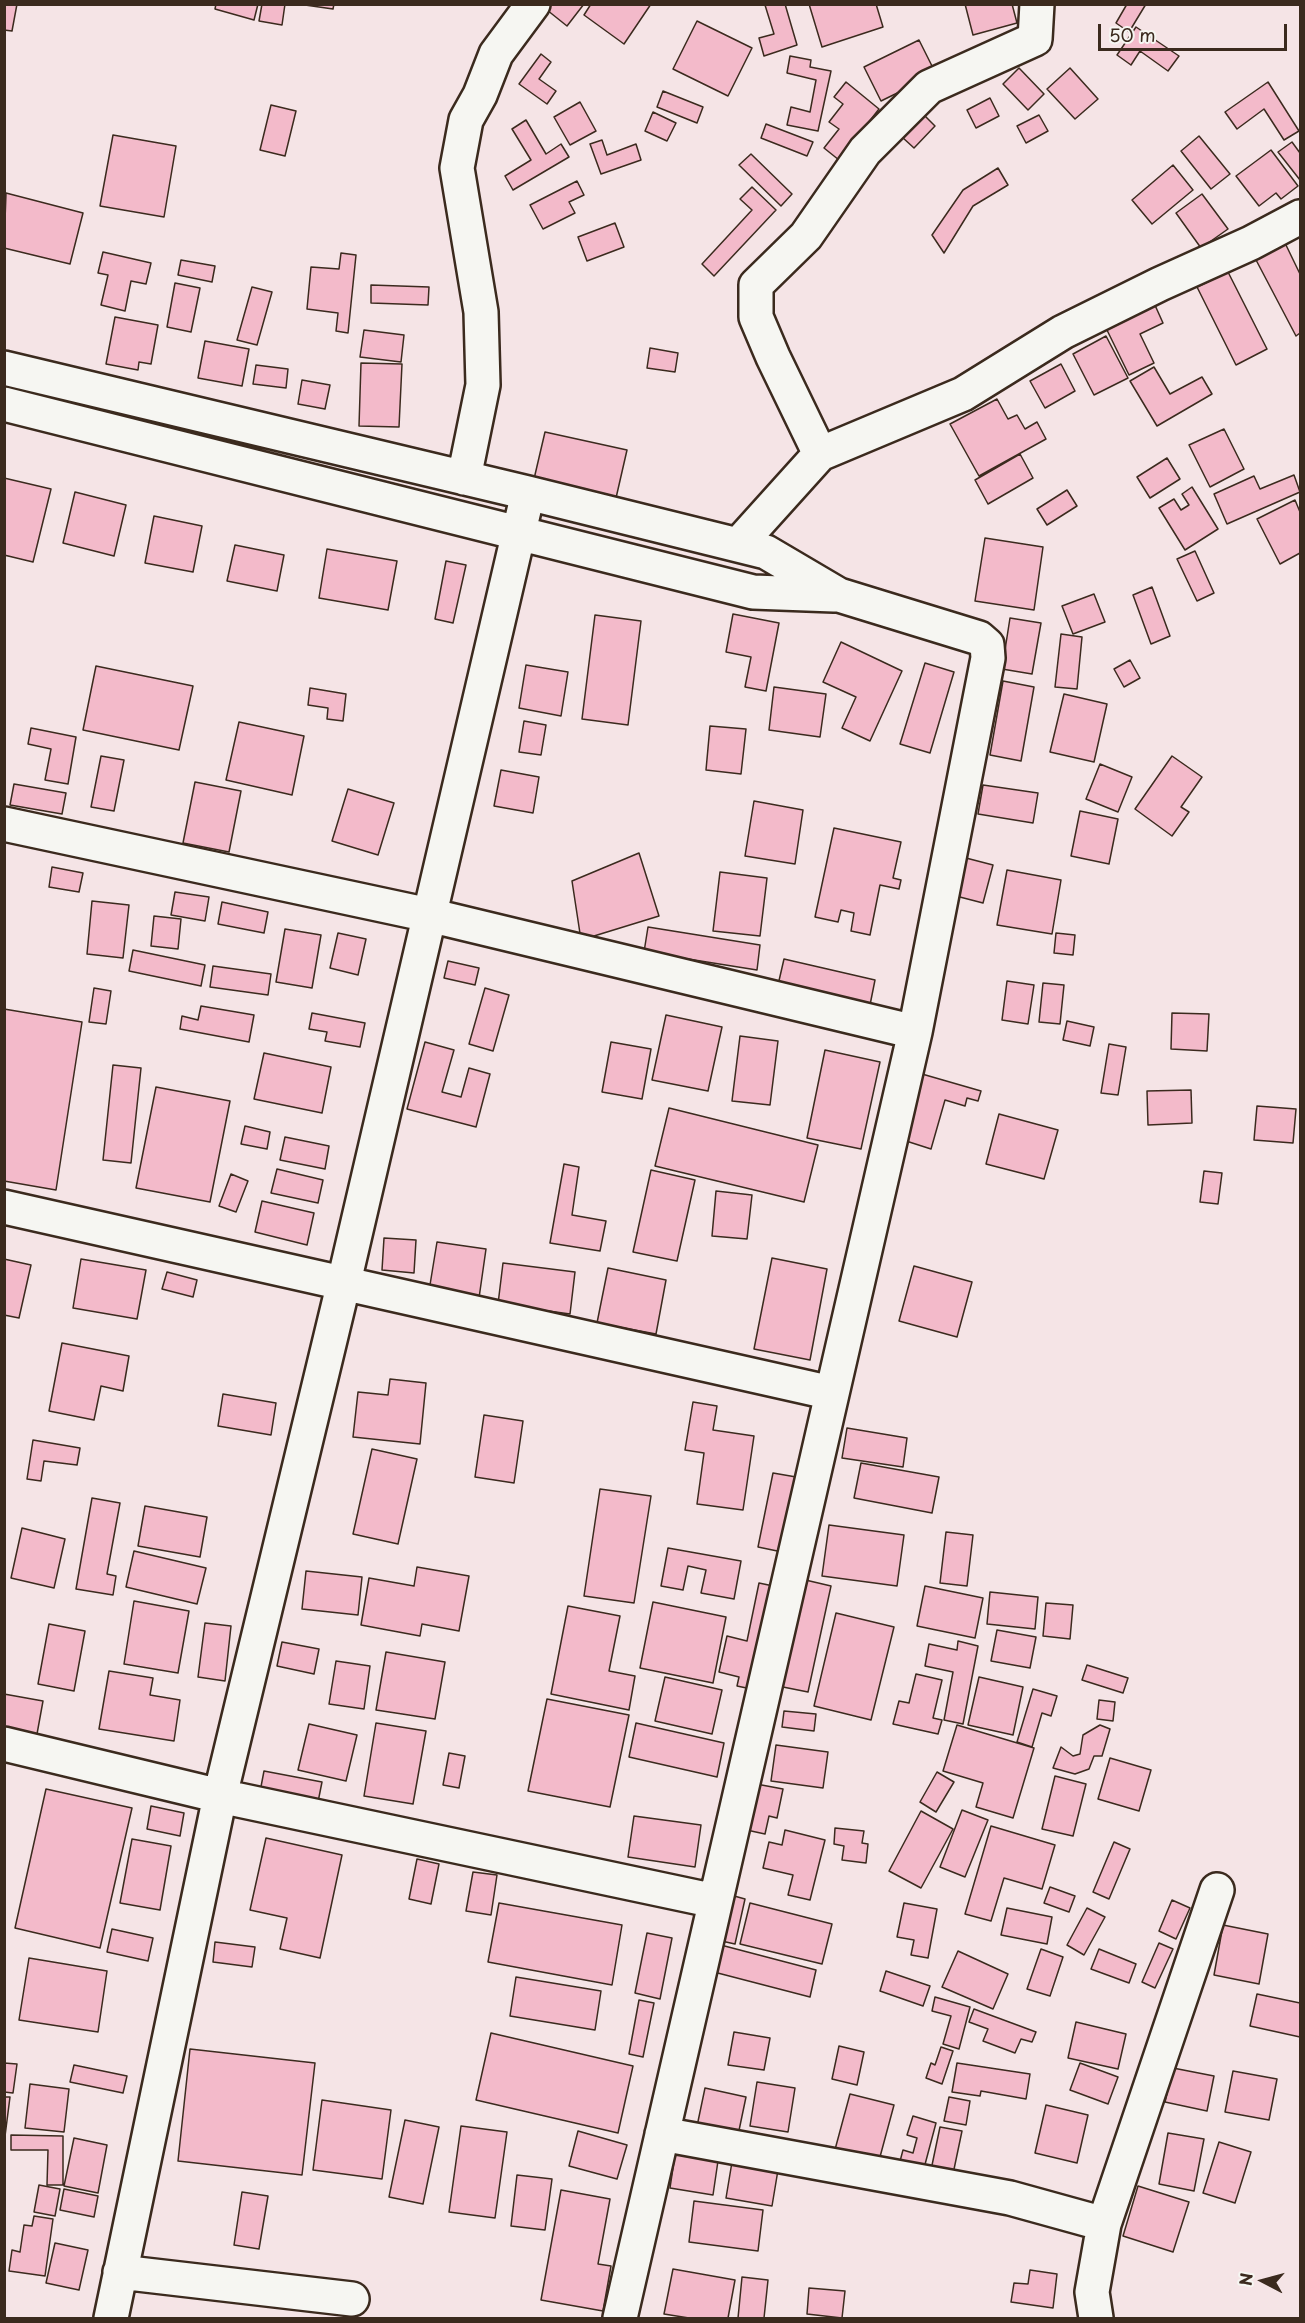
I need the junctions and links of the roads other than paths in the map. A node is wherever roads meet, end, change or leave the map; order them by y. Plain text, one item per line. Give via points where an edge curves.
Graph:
1 (533, 4) edge
2 (1037, 4) edge
3 (1300, 217) edge
4 (4, 368) edge
5 (4, 404) edge
6 (820, 454) junction
7 (464, 478) junction
8 (528, 493) junction
9 (519, 532) junction
10 (738, 545) junction
11 (839, 595) junction
12 (4, 824) edge
13 (429, 915) junction
14 (915, 1032) junction
15 (4, 1207) edge
16 (344, 1282) junction
17 (832, 1393) junction
18 (4, 1744) edge
19 (220, 1796) junction
20 (1218, 1890) dead end
21 (715, 1901) junction
22 (662, 2134) junction
23 (1104, 2224) junction
24 (120, 2272) junction
25 (352, 2299) dead end
26 (111, 2319) edge
27 (620, 2319) edge
28 (1096, 2319) edge

1 - 7 street via 496,54 466,120 457,168 481,312 483,385
2 - 6 street via 1035,39 929,87 865,151 806,236 756,285 756,316
3 - 6 street via 1063,332 963,394
4 - 7 street
5 - 9 street
6 - 10 street
7 - 8 street
8 - 9 street
8 - 10 street
9 - 11 street via 753,592
9 - 13 street
10 - 11 street via 766,552
11 - 14 street via 979,638 987,645 988,658
12 - 13 street
13 - 14 street
13 - 16 street
14 - 17 street
15 - 16 street
16 - 17 street
16 - 19 street
17 - 21 street
18 - 19 street
19 - 21 street
19 - 24 street
20 - 23 street
21 - 22 street
22 - 23 street via 1010,2198
22 - 27 street
23 - 28 street via 1092,2292
24 - 25 street
24 - 26 street

